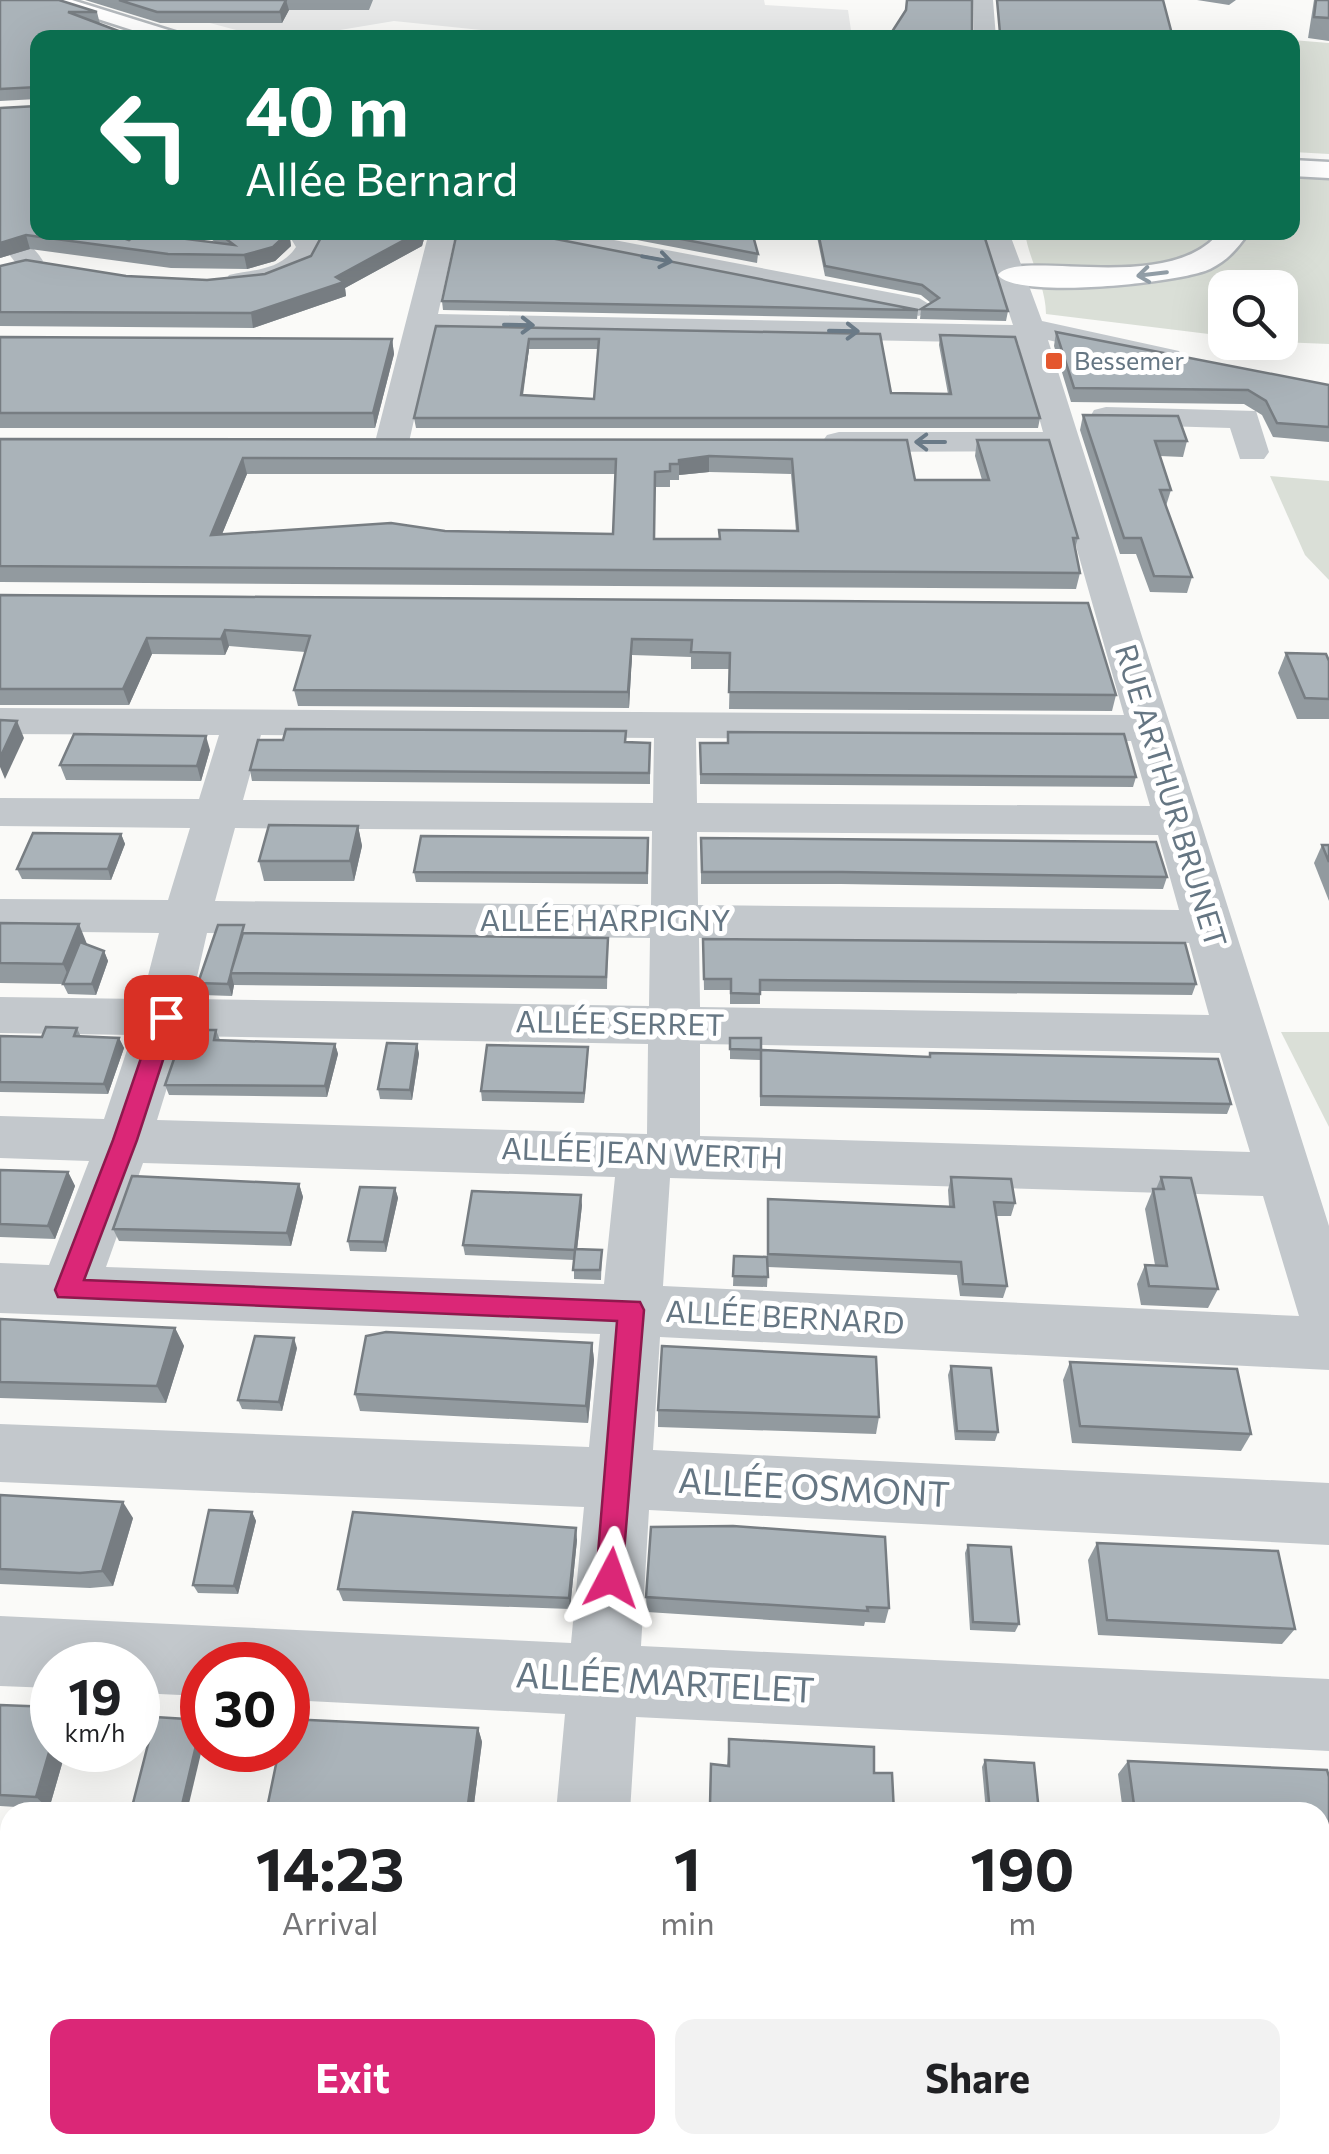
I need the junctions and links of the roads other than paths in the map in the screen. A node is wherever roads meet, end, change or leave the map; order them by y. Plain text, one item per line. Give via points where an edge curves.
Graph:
1 (49, 0) edge
2 (89, 0) edge
3 (983, 0) edge
4 (172, 30) edge
5 (177, 30) edge
6 (985, 30) edge
7 (1300, 158) edge
8 (1329, 160) edge
9 (1300, 168) edge
10 (1329, 170) edge
11 (0, 226) edge
12 (305, 240) edge
13 (441, 240) edge
14 (569, 240) edge
15 (1228, 240) edge
16 (1012, 254) edge
17 (29, 261) junction
18 (62, 266) edge
19 (0, 270) edge
20 (210, 282) edge
21 (420, 332) junction
22 (1016, 332) junction
23 (378, 340) edge
24 (1196, 364) edge
25 (1058, 429) junction
26 (352, 442) edge
27 (800, 442) edge
28 (1252, 452) dead end
29 (0, 721) edge
30 (243, 724) junction
31 (676, 727) junction
32 (1149, 728) junction
33 (0, 812) edge
34 (217, 813) junction
35 (675, 818) junction
36 (1177, 821) junction
37 (0, 915) edge
38 (674, 921) junction
39 (1209, 927) junction
40 (0, 1015) edge
41 (166, 1017) junction
42 (674, 1024) junction
43 (1240, 1034) junction
44 (0, 1137) edge
45 (125, 1140) junction
46 (1284, 1175) junction
47 (0, 1288) edge
48 (68, 1290) junction
49 (631, 1310) junction
50 (1329, 1316) edge
51 (1329, 1344) edge
52 (0, 1453) edge
53 (618, 1478) junction
54 (1329, 1514) edge
55 (0, 1651) edge
56 (603, 1680) junction
57 (1329, 1715) edge
58 (594, 1802) edge

1 - 4 highway
2 - 5 highway
3 - 6 street
7 - 8 highway
9 - 10 highway
11 - 17 street
12 - 20 street via 310,248 296,266 255,279
13 - 21 street
14 -> 22 street via 971,317
15 -> 16 highway via 1216,255 1165,273
16 - 22 street, RUE ARTHUR BRUNET
17 - 18 street
17 - 19 street
21 -> 22 street
21 - 23 street
21 - 26 street via 407,442
22 - 24 street
22 - 25 street, RUE ARTHUR BRUNET
25 -> 27 street
25 - 28 street via 1244,418
25 - 32 street, RUE ARTHUR BRUNET via 1092,605
29 - 30 street
30 - 31 street
30 - 34 street
31 - 32 street
31 - 35 street
32 - 36 street, RUE ARTHUR BRUNET
33 - 34 street
34 - 35 street
34 - 41 street
35 - 36 street
35 - 38 street
36 - 39 street, RUE ARTHUR BRUNET
37 - 38 street, ALLÉE HARPIGNY
38 - 39 street, ALLÉE HARPIGNY
38 - 42 street
39 - 43 street, RUE ARTHUR BRUNET
40 - 41 street, ALLÉE SERRET
41 - 42 street, ALLÉE SERRET
41 - 45 street
42 - 43 street, ALLÉE SERRET
42 - 49 street
43 - 46 street, RUE ARTHUR BRUNET
44 - 45 street, ALLÉE JEAN WERTH
45 - 46 street, ALLÉE JEAN WERTH
45 - 48 street
46 - 50 street, RUE ARTHUR BRUNET
47 - 48 street, ALLÉE BERNARD
48 - 49 street, ALLÉE BERNARD
49 - 51 street, ALLÉE BERNARD
49 - 53 street
52 - 53 street, ALLÉE OSMONT
53 - 54 street, ALLÉE OSMONT
53 - 56 street
55 - 56 street, ALLÉE MARTELET
56 - 57 street, ALLÉE MARTELET
56 - 58 street

